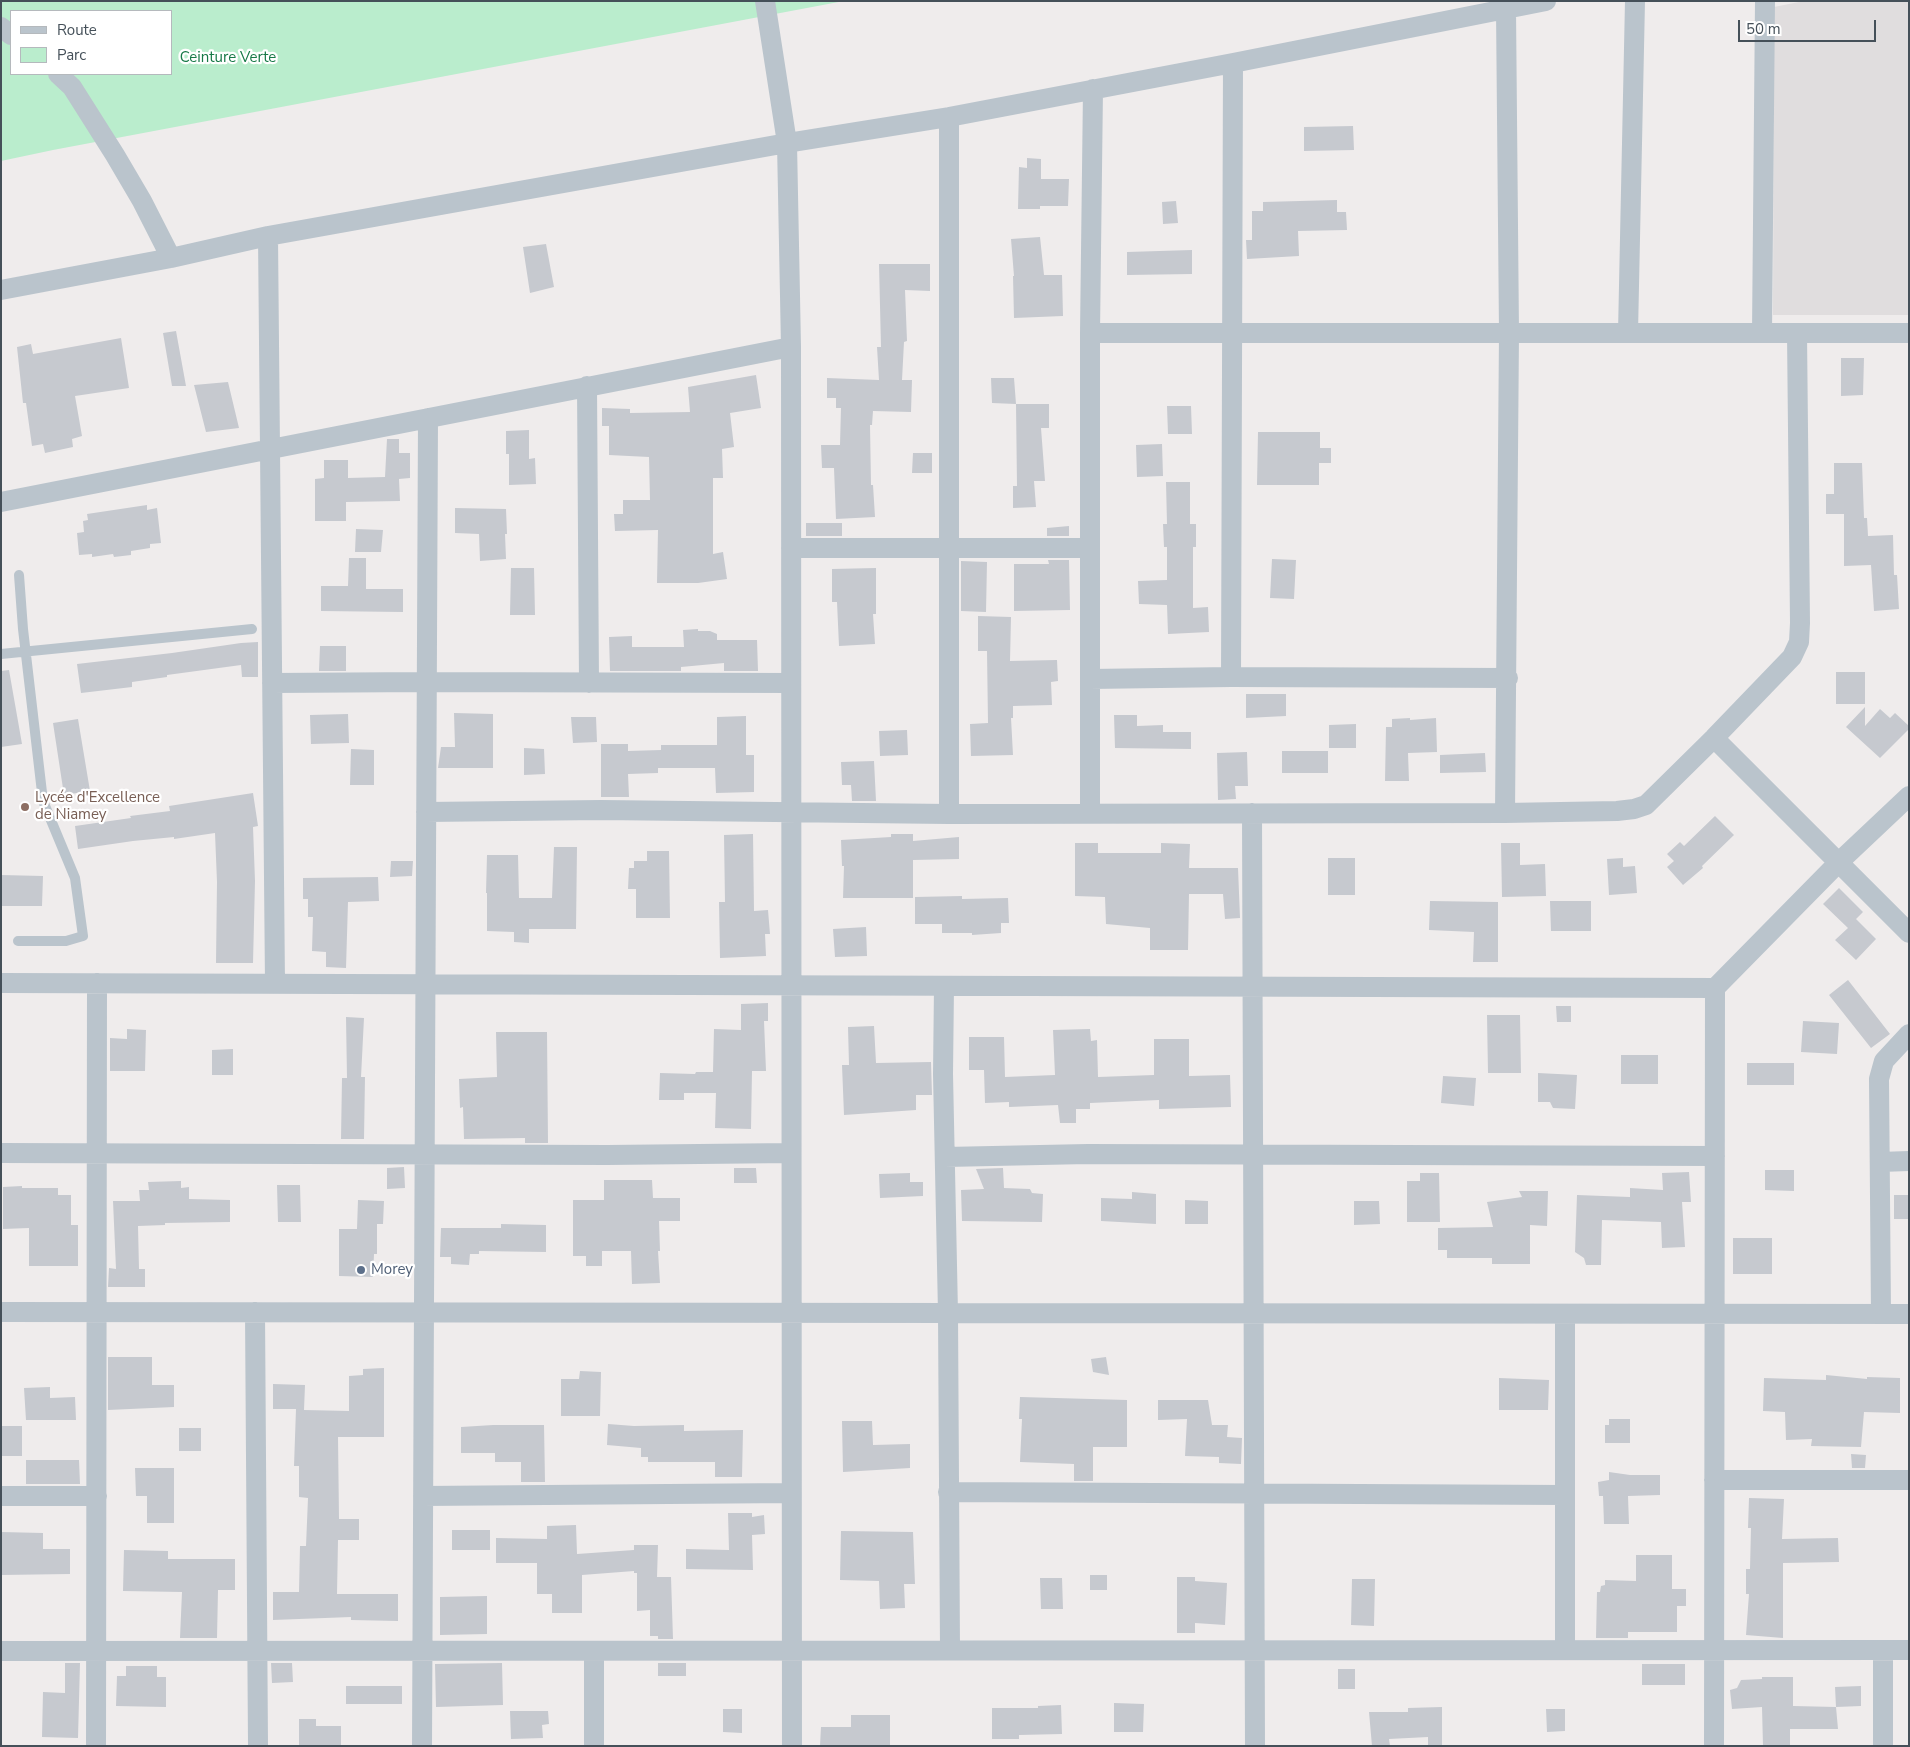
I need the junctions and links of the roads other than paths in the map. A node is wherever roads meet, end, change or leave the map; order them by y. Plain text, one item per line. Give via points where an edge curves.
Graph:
1 (766, 1) edge
2 (1546, 1) edge
3 (1635, 1) edge
4 (1765, 1) edge
5 (1506, 9) junction
6 (1233, 64) junction
7 (59, 75) edge
8 (1093, 89) junction
9 (949, 117) junction
10 (787, 144) junction
11 (268, 236) junction
12 (171, 258) junction
13 (1, 290) edge
14 (1090, 333) junction
15 (1232, 333) junction
16 (1509, 333) junction
17 (1628, 333) junction
18 (1762, 333) junction
19 (1797, 333) junction
20 (1909, 333) edge
21 (791, 347) junction
22 (587, 386) junction
23 (428, 418) junction
24 (270, 449) junction
25 (1, 502) edge
26 (791, 548) junction
27 (949, 548) junction
28 (1090, 548) junction
29 (19, 575) dead end
30 (252, 629) dead end
31 (26, 652) junction
32 (1, 654) edge
33 (1231, 678) junction
34 (1508, 678) junction
35 (1090, 679) junction
36 (426, 682) junction
37 (272, 683) junction
38 (589, 683) junction
39 (791, 683) junction
40 (1714, 738) junction
41 (1909, 796) edge
42 (426, 812) junction
43 (791, 813) junction
44 (1252, 813) junction
45 (1505, 813) junction
46 (949, 814) junction
47 (1090, 814) junction
48 (1839, 862) junction
49 (1909, 933) edge
50 (18, 941) dead end
51 (1, 983) edge
52 (97, 983) junction
53 (275, 984) junction
54 (425, 984) junction
55 (791, 986) junction
56 (944, 986) junction
57 (1253, 987) junction
58 (1715, 988) junction
59 (1909, 1034) edge
60 (1, 1153) edge
61 (97, 1153) junction
62 (791, 1153) junction
63 (425, 1154) junction
64 (1253, 1155) junction
65 (1715, 1156) junction
66 (945, 1157) junction
67 (1909, 1161) edge
68 (1880, 1162) junction
69 (1, 1312) edge
70 (97, 1312) junction
71 (255, 1312) junction
72 (424, 1312) junction
73 (791, 1313) junction
74 (948, 1313) junction
75 (1254, 1313) junction
76 (1564, 1314) junction
77 (1714, 1314) junction
78 (1881, 1314) junction
79 (1909, 1314) edge
80 (1714, 1480) junction
81 (1909, 1480) edge
82 (948, 1492) junction
83 (791, 1493) junction
84 (1255, 1494) junction
85 (1564, 1495) junction
86 (1, 1496) edge
87 (97, 1496) junction
88 (423, 1496) junction
89 (792, 1650) junction
90 (950, 1650) junction
91 (1255, 1650) junction
92 (1565, 1650) junction
93 (1714, 1650) junction
94 (1883, 1650) junction
95 (1909, 1650) edge
96 (1, 1651) edge
97 (96, 1651) junction
98 (258, 1651) junction
99 (423, 1651) junction
100 (594, 1651) junction
101 (96, 1746) edge
102 (258, 1746) edge
103 (422, 1746) edge
104 (594, 1746) edge
105 (792, 1746) edge
106 (1255, 1746) edge
107 (1714, 1746) edge
108 (1883, 1746) edge

1 - 10 street
2 - 5 street
3 - 17 street
4 - 18 street
5 - 6 street
5 - 16 street
6 - 8 street
6 - 15 street
7 - 12 street via 72,87 115,155
8 - 9 street
8 - 14 street
9 - 10 street
9 - 27 street
10 - 11 street
10 - 21 street
11 - 12 street
11 - 24 street
12 - 13 street
14 - 15 street
14 - 28 street
15 - 16 street
15 - 33 street
16 - 17 street
16 - 34 street
17 - 18 street
18 - 19 street
19 - 20 street
19 - 40 street via 1799,642 1792,657
21 - 22 street
21 - 26 street
22 - 23 street
22 - 38 street
23 - 24 street
23 - 36 street
24 - 25 street
24 - 37 street
26 - 27 street
26 - 39 street
27 - 28 street
27 - 46 street
28 - 35 street
29 - 31 lane
30 - 31 lane
31 - 32 lane
31 - 50 lane via 43,801 75,878 83,936 66,941
33 - 34 street
33 - 35 street
34 - 45 street
35 - 47 street
36 - 37 street
36 - 38 street
36 - 42 street
37 - 53 street
38 - 39 street
39 - 43 street
40 - 45 street via 1646,805 1617,811
40 - 48 street
41 - 48 street
42 - 43 street
42 - 54 street
43 - 46 street
43 - 55 street
44 - 45 street
44 - 47 street
44 - 57 street
46 - 47 street
48 - 49 street
48 - 58 street
51 - 52 street
52 - 53 street
52 - 61 street
53 - 54 street
54 - 55 street
54 - 63 street
55 - 56 street
55 - 62 street
56 - 57 street
56 - 66 street
57 - 58 street
57 - 64 street
58 - 65 street
59 - 68 street via 1884,1061 1879,1079
60 - 61 street
61 - 63 street
61 - 70 street
62 - 63 street
62 - 73 street
63 - 72 street
64 - 65 street
64 - 66 street
64 - 75 street
65 - 77 street
66 - 74 street
67 - 68 street
68 - 78 street
69 - 70 street
70 - 71 street
70 - 87 street
71 - 72 street
71 - 98 street
72 - 73 street
72 - 88 street
73 - 74 street
73 - 83 street
74 - 75 street
74 - 82 street
75 - 76 street
75 - 84 street
76 - 77 street
76 - 85 street
77 - 78 street
77 - 80 street
78 - 79 street
80 - 81 street
80 - 93 street
82 - 84 street
82 - 90 street
83 - 88 street
83 - 89 street
84 - 85 street
84 - 91 street
85 - 92 street
86 - 87 street
87 - 97 street
88 - 99 street
89 - 90 street
89 - 100 street
89 - 105 street
90 - 91 street
91 - 92 street
91 - 106 street
92 - 93 street
93 - 94 street
93 - 107 street
94 - 95 street
94 - 108 street
96 - 97 street
97 - 98 street
97 - 101 street
98 - 99 street
98 - 102 street
99 - 100 street
99 - 103 street
100 - 104 street

